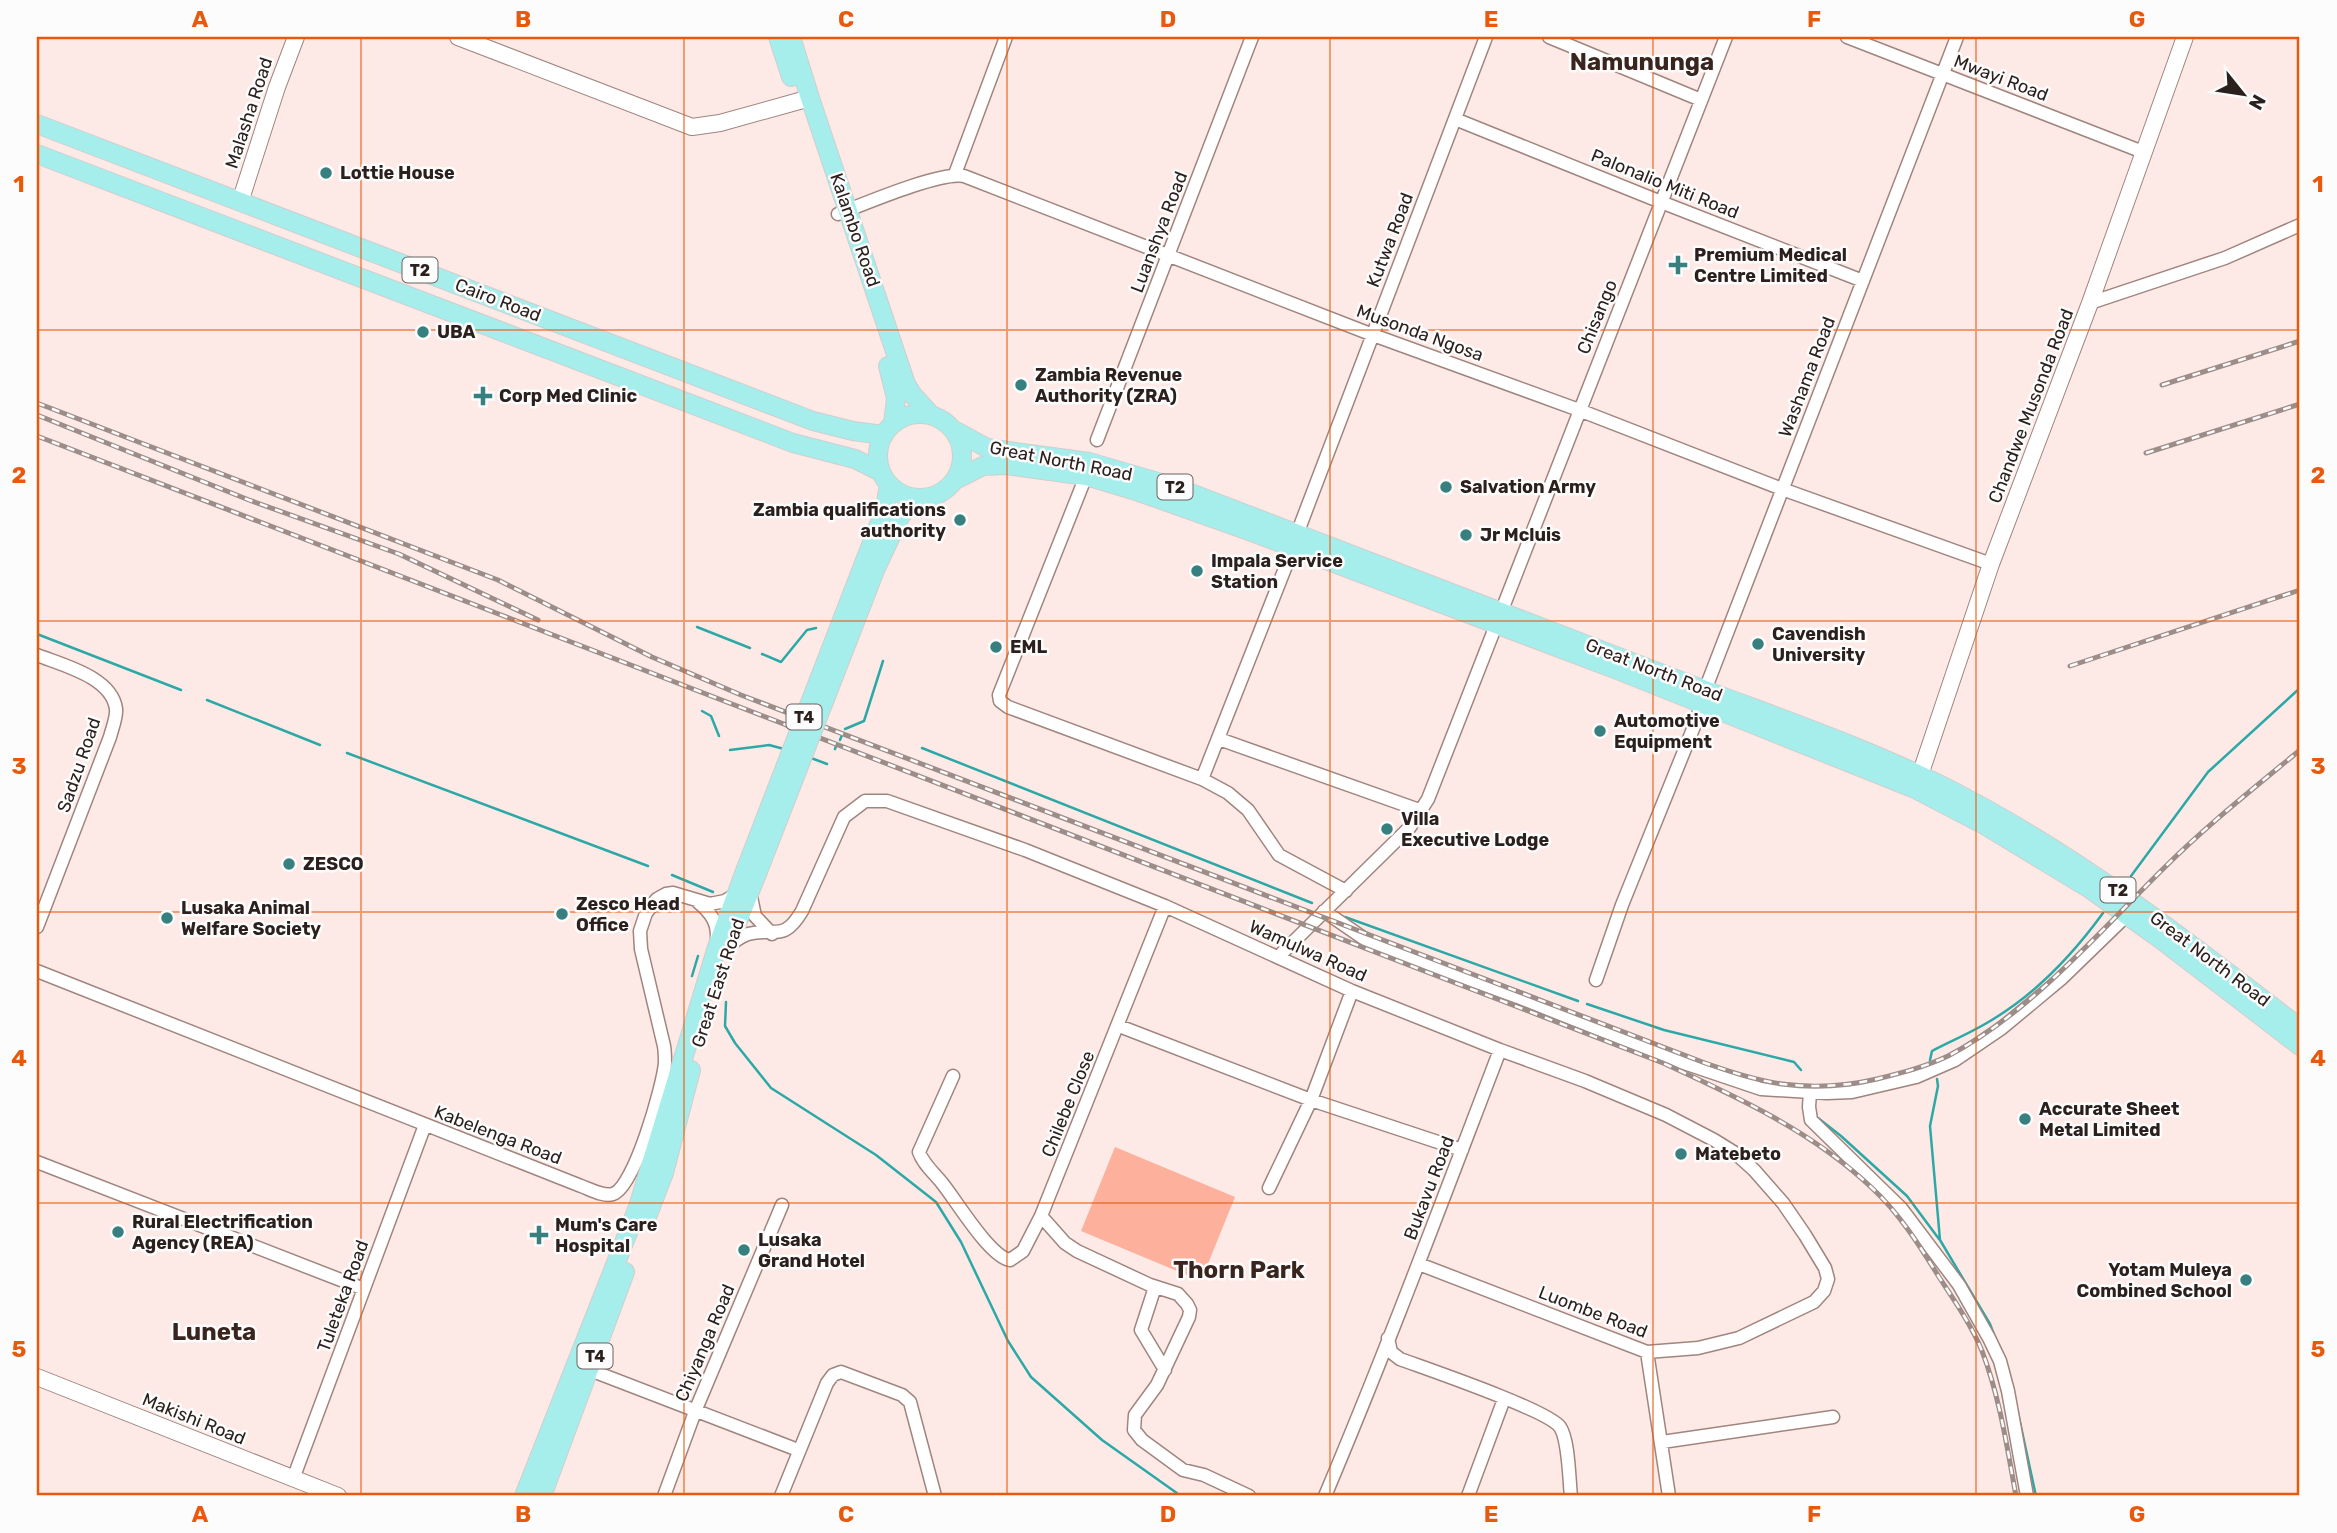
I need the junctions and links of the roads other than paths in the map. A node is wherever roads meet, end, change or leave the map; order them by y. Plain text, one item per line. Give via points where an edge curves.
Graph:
1 (296, 37) edge
2 (458, 37) edge
3 (778, 37) edge
4 (791, 37) edge
5 (1006, 37) edge
6 (1252, 37) edge
7 (1486, 37) edge
8 (1549, 37) edge
9 (1726, 37) edge
10 (1847, 37) edge
11 (1957, 37) edge
12 (2185, 37) edge
13 (1943, 74) junction
14 (805, 100) junction
15 (1702, 100) junction
16 (1455, 118) junction
17 (37, 124) edge
18 (67, 136) junction
19 (92, 145) junction
20 (2143, 152) junction
21 (37, 154) edge
22 (57, 162) junction
23 (81, 171) junction
24 (955, 174) junction
25 (240, 202) junction
26 (1661, 202) junction
27 (843, 212) junction
28 (2300, 225) edge
29 (349, 244) junction
30 (374, 253) junction
31 (1169, 255) junction
32 (340, 270) junction
33 (364, 279) junction
34 (1863, 281) junction
35 (2090, 303) junction
36 (1373, 335) junction
37 (638, 354) junction
38 (662, 363) junction
39 (628, 380) junction
40 (652, 389) junction
41 (1579, 410) junction
42 (932, 416) junction
43 (888, 430) junction
44 (954, 430) junction
45 (1097, 440) dead end
46 (1086, 476) junction
47 (885, 478) junction
48 (957, 479) junction
49 (1782, 489) junction
50 (936, 495) junction
51 (1295, 541) junction
52 (1991, 564) junction
53 (870, 566) junction
54 (1499, 618) junction
55 (37, 655) edge
56 (1704, 697) junction
57 (1219, 739) junction
58 (1202, 779) junction
59 (1918, 782) junction
60 (1422, 811) junction
61 (1346, 891) junction
62 (743, 893) junction
63 (698, 902) junction
64 (1165, 906) junction
65 (1324, 911) junction
66 (2127, 915) junction
67 (37, 927) edge
68 (772, 934) junction
69 (722, 946) junction
70 (1278, 957) junction
71 (37, 971) edge
72 (1596, 980) dead end
73 (1352, 991) junction
74 (1119, 1026) junction
75 (2300, 1028) edge
76 (2300, 1046) edge
77 (1500, 1050) junction
78 (953, 1076) dead end
79 (1810, 1092) junction
80 (1311, 1100) junction
81 (425, 1125) junction
82 (1462, 1150) junction
83 (37, 1162) edge
84 (1269, 1188) dead end
85 (782, 1205) dead end
86 (1041, 1216) junction
87 (1419, 1264) junction
88 (1827, 1284) joint
89 (1155, 1287) junction
90 (364, 1289) junction
91 (1388, 1338) junction
92 (1647, 1352) junction
93 (590, 1370) junction
94 (1165, 1370) junction
95 (37, 1377) edge
96 (1504, 1399) junction
97 (696, 1409) junction
98 (1833, 1417) dead end
99 (1662, 1442) junction
100 (799, 1450) junction
101 (293, 1479) junction
102 (338, 1496) edge
103 (524, 1496) edge
104 (542, 1496) edge
105 (664, 1496) edge
106 (781, 1496) edge
107 (935, 1496) edge
108 (1249, 1496) edge
109 (1325, 1496) edge
110 (1468, 1496) edge
111 (1571, 1496) edge
112 (1669, 1496) edge
113 (2027, 1496) edge

1 - 25 street, Malasha Road
2 - 14 street via 692,127
3 - 14 main road, Kalambo Road
4 - 14 main road, Kalambo Road
5 - 24 street
6 - 31 street, Luanshya Road
7 - 16 street, Kutwa Road
8 - 15 street
9 - 15 street, Chisango
10 - 13 street, Mwayi Road
11 - 13 street, Washama Road
12 - 20 street, Chandwe Musonda Road
13 - 20 street, Mwayi Road
13 - 34 street, Washama Road
14 - 27 main road, Kalambo Road
15 - 26 street, Chisango
16 - 26 street, Palonalio Miti Road
16 - 36 street, Kutwa Road
17 - 18 main road, Cairo Road / T2
18 - 19 main road, Cairo Road / T2
18 - 22 main road via 69,152
19 - 23 main road via 79,156
19 - 25 main road, Cairo Road / T2
20 - 35 street, Chandwe Musonda Road
21 - 22 main road, Cairo Road / T2
22 - 23 main road, Cairo Road / T2
23 - 32 main road, Cairo Road / T2
24 - 27 street
24 - 31 street, Musonda Ngosa
25 - 29 main road, Cairo Road / T2
26 - 34 street, Palonalio Miti Road
26 - 41 street, Chisango
27 - 42 main road, Kalambo Road via 906,384
27 - 43 main road, Kalambo Road via 894,386 896,398
28 - 35 street via 2206,266
29 - 30 main road, Cairo Road / T2
29 - 32 main road via 351,260
30 - 33 main road via 362,264
30 - 37 main road, Cairo Road / T2
31 - 36 street, Musonda Ngosa
31 - 45 street, Luanshya Road
32 - 33 main road, Cairo Road / T2
33 - 39 main road, Cairo Road / T2
34 - 49 street, Washama Road
35 - 52 street, Chandwe Musonda Road
36 - 41 street, Musonda Ngosa
36 - 51 street, Kutwa Road
37 - 38 main road, Cairo Road / T2
37 - 39 main road via 639,371
38 - 40 main road via 650,375
38 - 43 main road, Cairo Road / T2 via 813,421 853,431
39 - 40 main road, Cairo Road / T2
40 - 47 main road, Cairo Road / T2 via 793,443 855,459
41 - 49 street, Musonda Ngosa
41 - 54 street, Chisango
42 - 43 main road via 905,417
42 - 44 main road
43 - 47 main road via 878,453
44 - 48 main road via 962,454
44 - 51 main road, Great North Road / T2 via 987,448 1089,462 1139,475
46 - 48 main road, Great North Road / T2 via 1006,465 982,467
46 - 51 main road, Great North Road / T2
46 - 58 street via 1000,701
47 - 50 main road via 911,498
47 - 53 main road, Great East Road / T4 via 884,514
48 - 50 main road
49 - 52 street, Musonda Ngosa
49 - 56 street, Washama Road
50 - 53 main road, Great East Road / T4 via 904,511
51 - 54 main road, Great North Road / T2
51 - 57 street, Kutwa Road
52 - 59 street, Chandwe Musonda Road
53 - 62 main road, Great East Road / T4, bridge
54 - 56 main road, Great North Road / T2
54 - 56 main road, Great North Road / T2 via 1650,669
54 - 60 street, Chisango
55 - 67 street, Sadzu Road via 106,686 116,709 110,737
56 - 59 main road, Great North Road / T2
56 - 72 street, Washama Road
57 - 58 street, Kutwa Road
57 - 60 street
58 - 61 street via 1240,801 1279,855
59 - 66 main road, Great North Road / T2
59 - 75 main road, Great North Road / T2 via 2023,830 2115,888
60 - 61 street, Chisango
61 - 65 street, Chisango
62 - 63 street, Kabelenga Road via 716,904
62 - 68 street
62 - 69 main road, Great East Road / T4
63 - 69 street via 711,913
63 - 81 street, Kabelenga Road via 666,894 646,913 640,931 665,1060 656,1105 622,1189 602,1194
64 - 68 street, Wamulwa Road via 1025,850 875,800 865,801 844,817 803,911 790,927
64 - 70 street, Wamulwa Road
64 - 74 street, Chilebe Close
65 - 70 street, Chisango
65 - 79 street via 1372,944 1681,1062 1761,1089
66 - 76 main road, Great North Road / T2
66 - 79 street via 2061,979 1955,1060 1916,1077 1865,1089
68 - 69 street, Wamulwa Road via 748,934
69 - 93 main road, Great East Road / T4 via 663,1173
69 - 103 main road, Great East Road / T4 via 638,1208
70 - 73 street, Wamulwa Road
71 - 81 street, Kabelenga Road
73 - 77 street, Wamulwa Road
73 - 80 street
74 - 80 street
74 - 86 street, Chilebe Close
77 - 82 street, Bukavu Road
77 - 88 street, Wamulwa Road via 1666,1115 1735,1153 1783,1203 1825,1268
78 - 86 street, Chilebe Close via 919,1152 922,1160 998,1254 1010,1260 1023,1251
79 - 113 street via 1811,1120 1900,1208 1959,1285 1989,1338 2008,1391
80 - 82 street
80 - 84 street
81 - 90 street, Tuleteka Road
82 - 87 street, Bukavu Road
83 - 90 street
85 - 97 street, Chiyanga Road
86 - 89 street via 1070,1248
87 - 91 street, Bukavu Road
87 - 92 street, Luombe Road
88 - 92 street, Luombe Road via 1814,1302 1739,1338 1698,1348
89 - 94 street via 1140,1325
89 - 94 street via 1178,1294 1190,1310
90 - 101 street, Tuleteka Road
91 - 96 street via 1395,1356
91 - 109 street, Bukavu Road
92 - 99 street
93 - 97 street
93 - 104 main road, Great East Road / T4
94 - 108 street via 1135,1415 1137,1435 1183,1470
95 - 101 street, Makishi Road
96 - 110 street
96 - 111 street via 1561,1428
97 - 100 street
97 - 105 street, Chiyanga Road
98 - 99 street
99 - 112 street
100 - 106 street
100 - 107 street via 827,1383 841,1372 907,1398
101 - 102 street, Makishi Road

